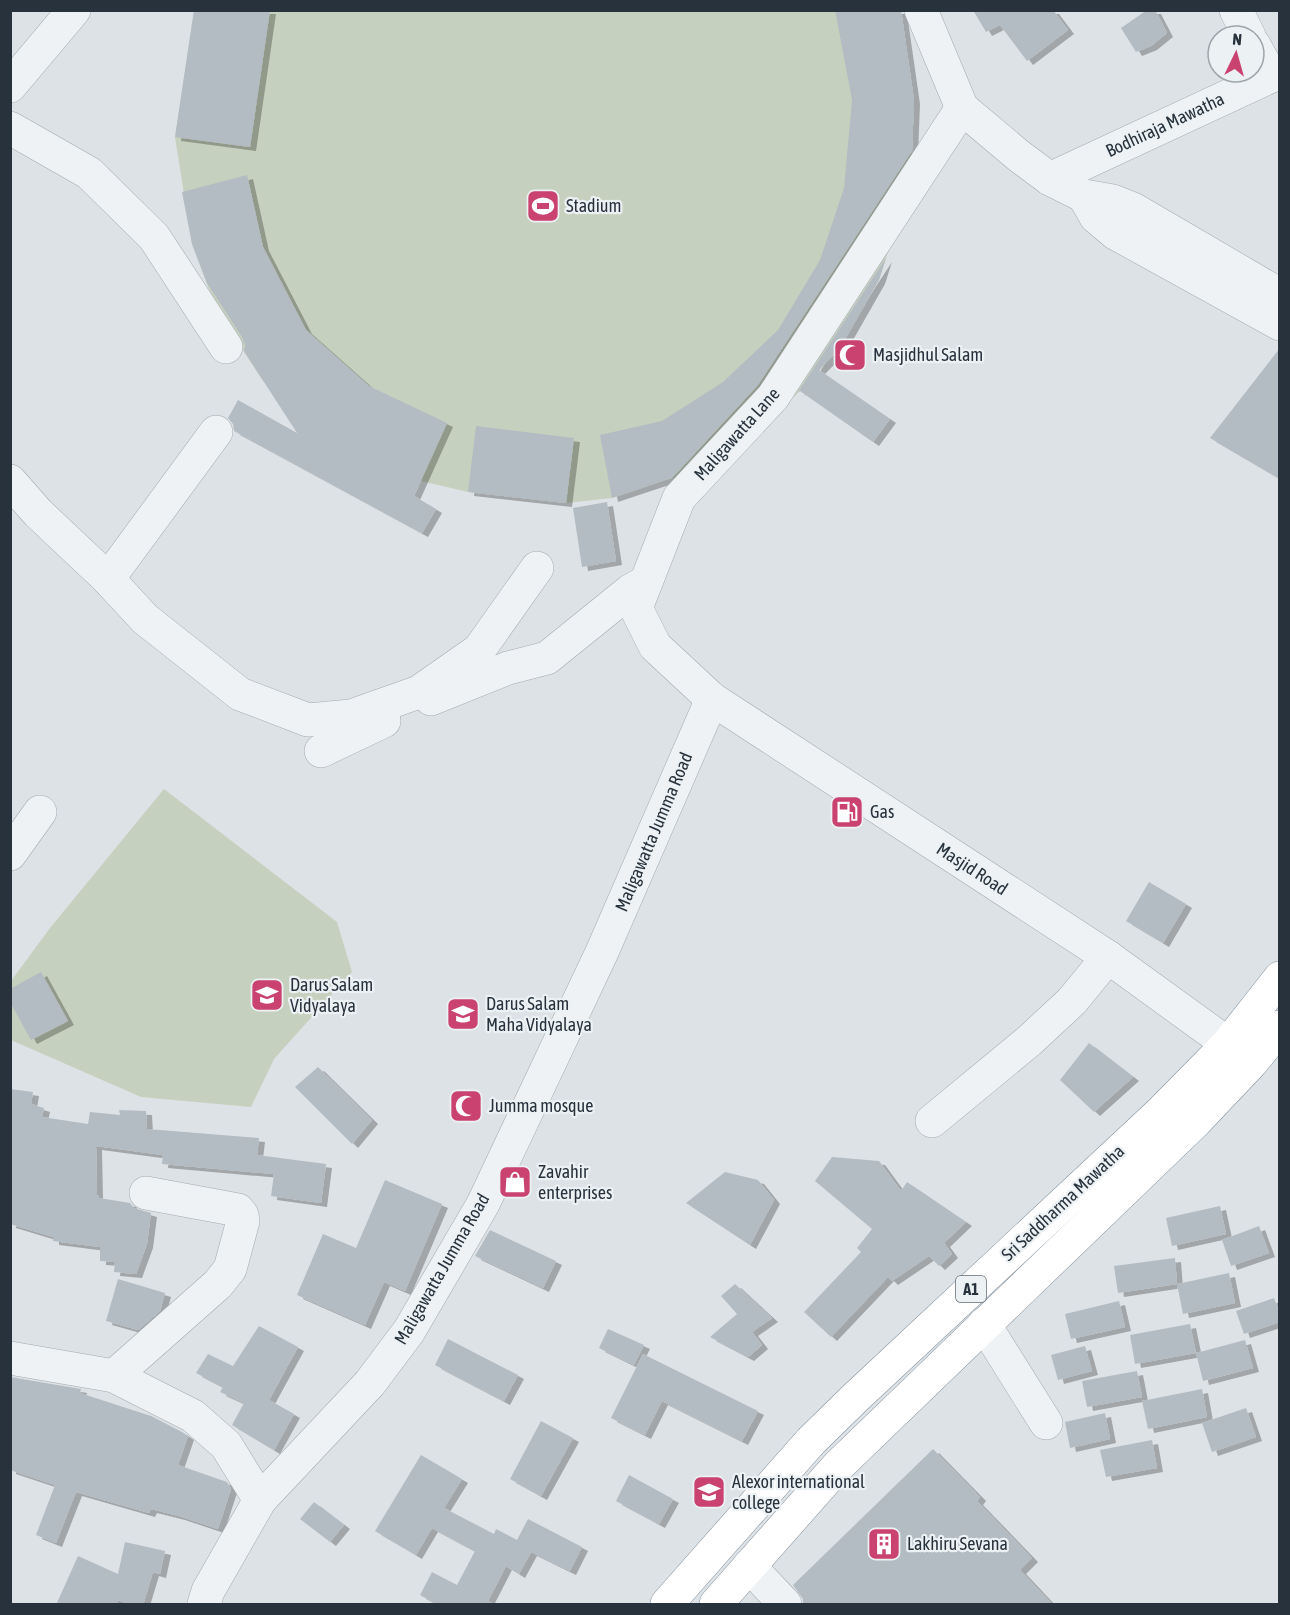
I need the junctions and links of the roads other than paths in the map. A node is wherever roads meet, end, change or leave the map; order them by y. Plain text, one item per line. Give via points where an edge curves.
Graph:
1 (74, 10) edge
2 (921, 10) edge
3 (1236, 10) edge
4 (1243, 24) edge
5 (1266, 62) edge
6 (1275, 74) edge
7 (10, 86) edge
8 (962, 108) junction
9 (10, 128) edge
10 (1050, 179) junction
11 (1236, 285) junction
12 (1280, 295) edge
13 (1280, 324) edge
14 (226, 347) dead end
15 (216, 432) dead end
16 (10, 481) edge
17 (537, 568) dead end
18 (108, 579) junction
19 (646, 582) junction
20 (712, 699) junction
21 (321, 751) dead end
22 (40, 812) dead end
23 (10, 854) edge
24 (1108, 957) junction
25 (1280, 978) edge
26 (1280, 1027) edge
27 (1228, 1044) junction
28 (932, 1121) dead end
29 (147, 1193) dead end
30 (984, 1324) junction
31 (10, 1358) edge
32 (114, 1376) junction
33 (1046, 1423) dead end
34 (260, 1500) junction
35 (749, 1566) junction
36 (690, 1579) junction
37 (718, 1604) edge
38 (204, 1605) edge
39 (667, 1605) edge
40 (785, 1605) edge

1 - 7 street
2 - 8 street
3 - 4 street
5 - 6 street
6 - 10 street, Bodhiraja Mawatha
8 - 10 street
8 - 19 street, Maligawatta Lane via 772,397 679,498
9 - 14 street via 89,173 154,237
10 - 11 street via 1083,196 1133,209
11 - 12 street
11 - 13 street
15 - 18 street
16 - 18 street
17 - 18 street via 479,650 419,692 351,716 308,720 240,694 145,619
19 - 20 street, Maligawatta Lane via 636,608 655,646
19 - 21 street via 547,658 508,668 418,705
20 - 24 street, Masjid Road
20 - 34 street, Maligawatta Jumma Road via 602,952 483,1204 409,1331 370,1383
22 - 23 street
24 - 27 street, Masjid Road
24 - 28 street via 1072,1000 1029,1041
25 - 27 highway, Sri Saddharma Mawatha / A1
26 - 30 highway, Sri Saddharma Mawatha / A1 via 1196,1121
27 - 36 highway, Sri Saddharma Mawatha / A1 via 1160,1113 855,1398
29 - 32 street via 238,1210 243,1221 230,1269 218,1284
30 - 33 street
30 - 35 highway, Sri Saddharma Mawatha / A1 via 838,1466
31 - 32 street
32 - 34 street via 193,1416 226,1445
34 - 38 street, Maligawatta Jumma Road via 208,1591
35 - 37 highway, Sri Saddharma Mawatha / A1
35 - 40 street
36 - 37 street
36 - 39 highway, Sri Saddharma Mawatha / A1

